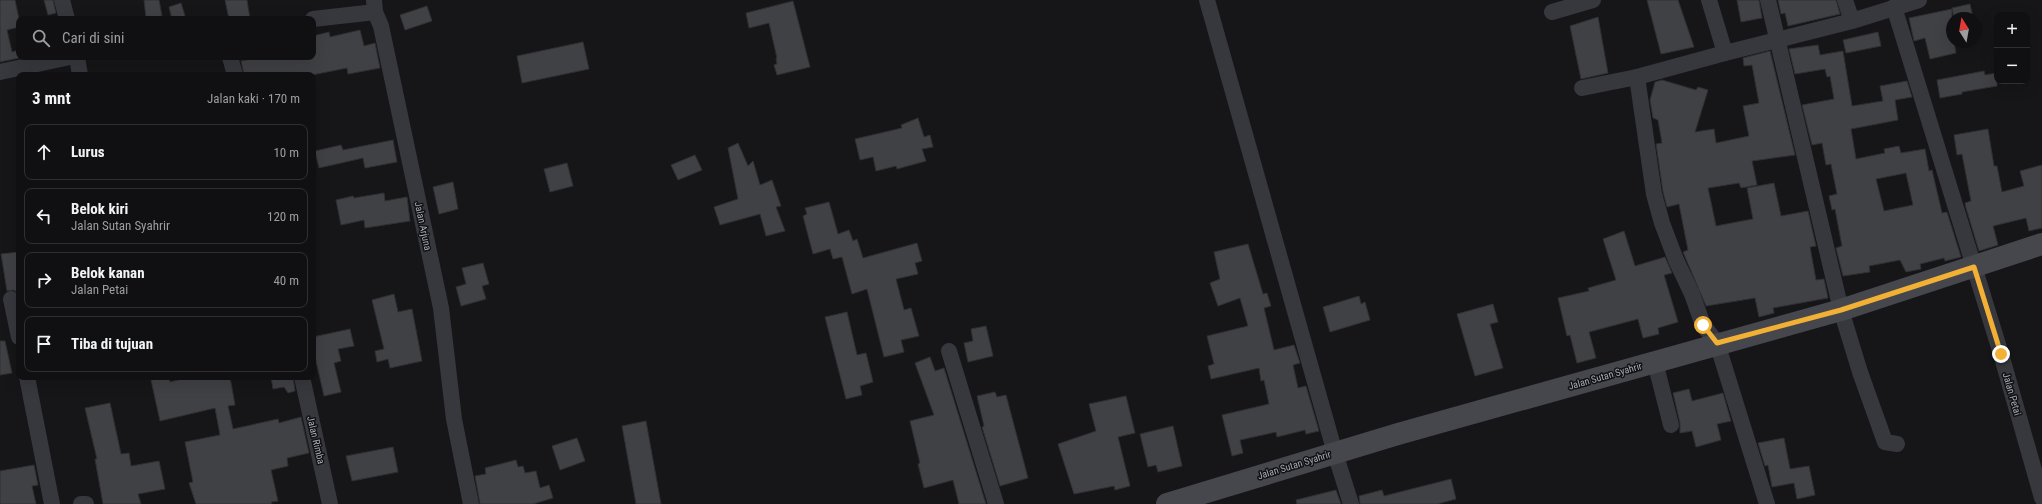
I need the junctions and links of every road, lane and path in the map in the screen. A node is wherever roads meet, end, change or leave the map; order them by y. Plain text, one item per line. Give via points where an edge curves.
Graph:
1 (62, 0) edge
2 (1207, 0) edge
3 (1593, 0) edge
4 (1709, 0) edge
5 (1768, 0) edge
6 (1845, 0) edge
7 (1919, 0) edge
8 (375, 6) edge
9 (1894, 7) junction
10 (1552, 12) dead end
11 (66, 16) edge
12 (316, 18) edge
13 (1852, 21) junction
14 (1778, 39) junction
15 (1725, 53) junction
16 (56, 60) edge
17 (77, 60) edge
18 (231, 60) edge
19 (0, 72) edge
20 (79, 72) edge
21 (234, 72) edge
22 (1638, 77) junction
23 (1582, 88) dead end
24 (2042, 244) edge
25 (1974, 267) junction
26 (10, 300) edge
27 (1841, 310) junction
28 (16, 325) edge
29 (1717, 343) junction
30 (948, 351) dead end
31 (1655, 362) junction
32 (28, 380) edge
33 (303, 380) edge
34 (1671, 425) dead end
35 (1897, 444) dead end
36 (1335, 453) junction
37 (2042, 498) edge
38 (52, 504) edge
39 (82, 504) edge
40 (86, 504) edge
41 (330, 504) edge
42 (471, 504) edge
43 (996, 504) edge
44 (1168, 504) edge
45 (1351, 504) edge
46 (1767, 504) edge

1 - 11 street
2 - 36 street
3 - 10 street
4 - 15 street
5 - 14 street
6 - 13 street
7 - 9 street
8 - 12 street, Jalan Arjuna
8 - 42 street, Jalan Arjuna via 441,308 454,419
9 - 13 street
9 - 25 street, Jalan Petai
13 - 14 street
14 - 15 street
14 - 27 street
15 - 22 street
16 - 19 street
17 - 20 street
18 - 21 street
22 - 23 street
22 - 29 street via 1654,194 1662,223 1703,325
24 - 25 street, Jalan Sutan Syahrir
25 - 27 street, Jalan Sutan Syahrir
25 - 37 street, Jalan Petai
26 - 28 street
27 - 29 street, Jalan Sutan Syahrir
27 - 35 street via 1885,442
29 - 31 street, Jalan Sutan Syahrir
29 - 46 street
30 - 43 street
31 - 34 street
31 - 36 street, Jalan Sutan Syahrir
32 - 38 street
33 - 41 street, Jalan Rimba
36 - 44 street, Jalan Sutan Syahrir
36 - 45 street
39 - 40 street

